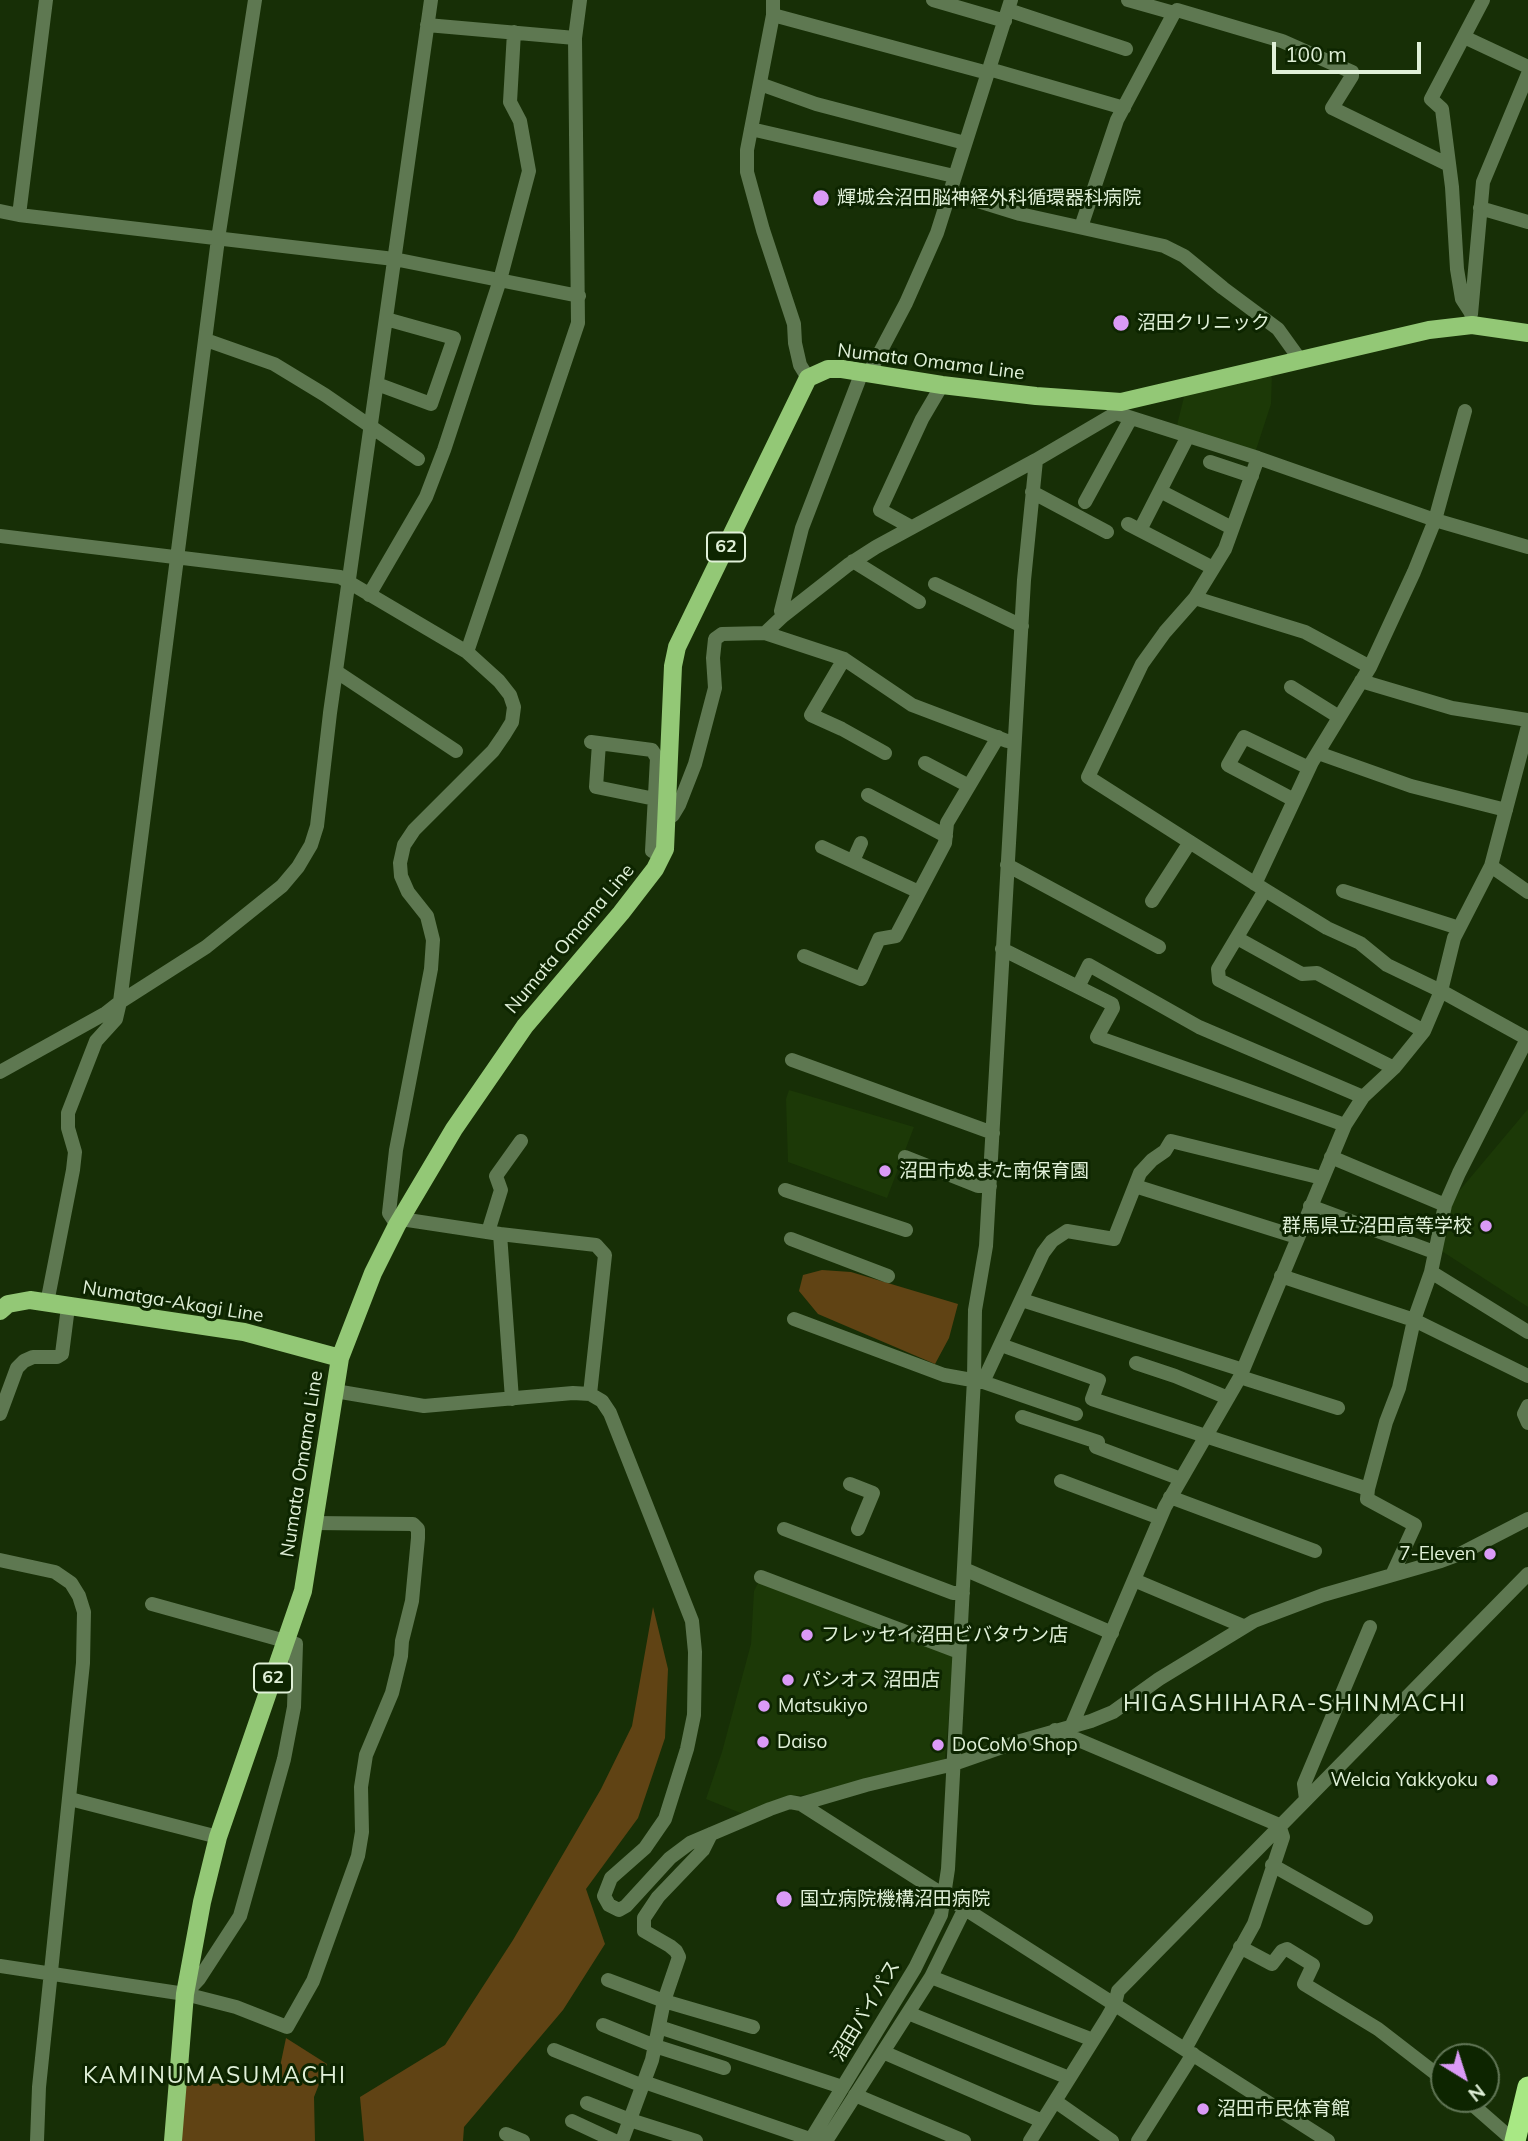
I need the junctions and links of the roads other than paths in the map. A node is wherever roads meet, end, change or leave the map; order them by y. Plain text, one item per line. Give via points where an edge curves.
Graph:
1 (46, 0) edge
2 (255, 0) edge
3 (431, 0) edge
4 (580, 0) edge
5 (933, 0) edge
6 (1128, 0) edge
7 (1483, 0) edge
8 (773, 7) edge
9 (1008, 10) edge
10 (1174, 13) junction
11 (428, 24) junction
12 (514, 32) junction
13 (1464, 37) junction
14 (575, 38) junction
15 (1126, 49) dead end
16 (1528, 67) edge
17 (988, 71) junction
18 (1528, 74) edge
19 (760, 84) junction
20 (1124, 108) junction
21 (751, 129) junction
22 (965, 143) junction
23 (1449, 165) junction
24 (954, 176) junction
25 (949, 192) junction
26 (1480, 208) junction
27 (0, 211) edge
28 (19, 215) junction
29 (1528, 222) edge
30 (1081, 227) junction
31 (218, 239) junction
32 (394, 259) junction
33 (500, 280) junction
34 (579, 296) junction
35 (386, 319) junction
36 (1472, 319) junction
37 (1527, 328) edge
38 (206, 340) junction
39 (1301, 361) junction
40 (865, 372) junction
41 (808, 378) junction
42 (377, 384) junction
43 (942, 385) junction
44 (1118, 408) junction
45 (1465, 411) dead end
46 (1131, 418) junction
47 (371, 426) junction
48 (1188, 436) junction
49 (1258, 458) junction
50 (418, 459) dead end
51 (1036, 460) junction
52 (1210, 461) dead end
53 (1252, 476) junction
54 (1160, 491) junction
55 (1032, 492) junction
56 (1085, 502) dead end
57 (1435, 520) junction
58 (911, 527) junction
59 (1232, 528) junction
60 (1108, 532) dead end
61 (0, 536) edge
62 (1528, 547) edge
63 (177, 557) junction
64 (853, 561) junction
65 (1213, 568) junction
66 (350, 582) junction
67 (935, 584) dead end
68 (369, 595) junction
69 (1195, 597) junction
70 (919, 602) dead end
71 (783, 616) junction
72 (1021, 626) junction
73 (765, 633) junction
74 (467, 652) junction
75 (844, 659) junction
76 (1370, 667) junction
77 (337, 672) junction
78 (1361, 681) junction
79 (1291, 687) dead end
80 (1339, 717) junction
81 (1528, 720) edge
82 (1528, 726) edge
83 (998, 737) junction
84 (1015, 744) junction
85 (456, 751) dead end
86 (1318, 753) junction
87 (886, 754) dead end
88 (925, 763) dead end
89 (1309, 768) junction
90 (969, 786) junction
91 (868, 795) dead end
92 (655, 799) junction
93 (1294, 800) junction
94 (1506, 810) junction
95 (666, 820) junction
96 (946, 836) junction
97 (1190, 842) junction
98 (861, 843) dead end
99 (822, 847) dead end
100 (661, 856) junction
101 (853, 861) junction
102 (1007, 865) junction
103 (1491, 866) junction
104 (1260, 887) junction
105 (1343, 891) dead end
106 (919, 892) junction
107 (1528, 892) edge
108 (1152, 901) dead end
109 (1459, 928) junction
110 (1237, 938) junction
111 (1159, 947) dead end
112 (1002, 949) junction
113 (804, 956) dead end
114 (1078, 987) junction
115 (1441, 991) junction
116 (120, 1002) junction
117 (1423, 1031) junction
118 (1527, 1039) edge
119 (792, 1060) dead end
120 (1394, 1068) junction
121 (0, 1072) edge
122 (1363, 1097) junction
123 (1345, 1125) junction
124 (993, 1133) junction
125 (521, 1141) dead end
126 (905, 1157) dead end
127 (1331, 1157) junction
128 (1322, 1178) junction
129 (990, 1186) junction
130 (1135, 1186) junction
131 (785, 1190) dead end
132 (1445, 1205) junction
133 (1310, 1206) junction
134 (399, 1222) junction
135 (906, 1230) dead end
136 (494, 1233) junction
137 (1297, 1237) junction
138 (791, 1239) dead end
139 (1434, 1252) junction
140 (1431, 1272) junction
141 (888, 1276) dead end
142 (1281, 1276) junction
143 (1022, 1300) junction
144 (47, 1303) junction
145 (3, 1305) edge
146 (68, 1307) junction
147 (794, 1319) dead end
148 (1414, 1320) junction
149 (1528, 1332) edge
150 (1002, 1345) junction
151 (340, 1358) junction
152 (1136, 1363) dead end
153 (1241, 1373) junction
154 (1528, 1376) edge
155 (978, 1381) junction
156 (335, 1391) junction
157 (590, 1394) junction
158 (1228, 1398) junction
159 (512, 1399) junction
160 (1528, 1406) edge
161 (1338, 1408) dead end
162 (0, 1414) edge
163 (1076, 1414) dead end
164 (1022, 1417) dead end
165 (1528, 1423) edge
166 (1206, 1436) junction
167 (1181, 1479) junction
168 (1061, 1482) dead end
169 (850, 1484) dead end
170 (1368, 1489) junction
171 (1170, 1497) junction
172 (1160, 1518) junction
173 (1528, 1519) edge
174 (313, 1523) junction
175 (784, 1529) dead end
176 (858, 1529) dead end
177 (1315, 1551) dead end
178 (0, 1560) edge
179 (964, 1569) junction
180 (1394, 1573) junction
181 (1528, 1574) edge
182 (761, 1577) dead end
183 (1135, 1580) junction
184 (963, 1593) junction
185 (152, 1604) dead end
186 (1243, 1626) junction
187 (1370, 1627) dead end
188 (1112, 1633) junction
189 (286, 1641) junction
190 (959, 1652) junction
191 (1072, 1725) junction
192 (1055, 1730) junction
193 (954, 1764) junction
194 (69, 1799) junction
195 (1306, 1799) junction
196 (801, 1804) junction
197 (1279, 1825) junction
198 (711, 1834) junction
199 (218, 1837) junction
200 (1272, 1865) junction
201 (943, 1895) junction
202 (965, 1908) junction
203 (1366, 1918) dead end
204 (1240, 1947) junction
205 (0, 1966) edge
206 (50, 1973) junction
207 (930, 1977) junction
208 (608, 1980) dead end
209 (185, 1994) junction
210 (664, 2001) junction
211 (1115, 2004) junction
212 (908, 2013) junction
213 (603, 2025) dead end
214 (659, 2027) junction
215 (753, 2027) dead end
216 (1093, 2040) junction
217 (655, 2046) junction
218 (554, 2050) dead end
219 (883, 2052) junction
220 (1189, 2052) junction
221 (724, 2068) dead end
222 (1430, 2069) edge
223 (1069, 2078) junction
224 (643, 2084) junction
225 (1528, 2087) edge
226 (849, 2091) junction
227 (1055, 2101) junction
228 (587, 2103) dead end
229 (1488, 2113) edge
230 (630, 2120) junction
231 (1042, 2120) junction
232 (572, 2121) dead end
233 (1519, 2132) edge
234 (506, 2134) dead end
235 (812, 2140) edge
236 (37, 2141) edge
237 (173, 2141) edge
238 (523, 2141) edge
239 (615, 2141) edge
240 (622, 2141) edge
241 (696, 2141) edge
242 (826, 2141) edge
243 (964, 2141) edge
244 (1030, 2141) edge
245 (1112, 2141) edge
246 (1138, 2141) edge
247 (1328, 2141) edge

1 - 28 street
2 - 31 street
3 - 11 street
4 - 14 street
5 - 9 street
6 - 10 street
7 - 13 street
8 - 17 street
8 - 19 street
9 - 15 street
9 - 17 street
10 - 20 street
10 - 23 street via 1177,10 1282,41 1352,72 1332,108
11 - 12 street
11 - 32 street
12 - 14 street
12 - 33 street via 510,102 520,121 529,171
13 - 16 street
13 - 23 street via 1432,99 1442,109
14 - 34 street
17 - 20 street
17 - 22 street
18 - 26 street via 1483,182
19 - 21 street
19 - 22 street via 816,104
20 - 30 street
21 - 24 street
21 - 41 street via 747,172 794,324 800,365
22 - 24 street
23 - 36 street via 1457,269 1462,299
24 - 25 street
25 - 30 street
25 - 40 street via 937,233 906,303
26 - 29 street
26 - 36 street
27 - 28 street
28 - 31 street
30 - 39 street via 1164,246 1184,256 1278,329
31 - 32 street
31 - 38 street
32 - 33 street
32 - 35 street
33 - 34 street
33 - 68 street via 426,497
34 - 74 street via 578,323
35 - 42 street
35 - 42 street via 454,338 432,404
36 - 37 main road, Numata Omama Line
36 - 39 main road, Numata Omama Line
38 - 47 street via 274,364
38 - 63 street
39 - 44 main road, Numata Omama Line
40 - 41 main road, Numata Omama Line via 828,369
40 - 43 main road, Numata Omama Line
40 - 71 street via 802,528 780,611
41 - 95 main road, Numata Omama Line / 62 via 677,647
42 - 47 street
43 - 44 main road, Numata Omama Line
43 - 58 street via 880,510
44 - 46 street
44 - 51 street
45 - 57 street
46 - 48 street
46 - 56 street
47 - 50 street
47 - 66 street
48 - 49 street
48 - 54 street
49 - 53 street
49 - 57 street
51 - 55 street, 沼田バイパス
51 - 58 street
52 - 53 street
53 - 59 street
54 - 59 street
54 - 65 street via 1134,527
55 - 60 street
55 - 72 street, 沼田バイパス
57 - 62 street
57 - 76 street
58 - 64 street
59 - 65 street
61 - 63 street
63 - 66 street via 340,577
63 - 116 street
64 - 70 street
64 - 71 street
65 - 69 street
66 - 68 street
66 - 77 street
67 - 72 street
68 - 74 street
69 - 76 street via 1305,632
69 - 97 street via 1142,664 1088,777
71 - 73 street
72 - 84 street, 沼田バイパス
73 - 75 street
73 - 95 street via 722,634 715,639 715,688 695,764 679,804
74 - 134 street via 499,681 514,707 512,722 493,751 404,845 401,876 427,916 433,940 396,1150 389,1213
75 - 83 street via 912,705
75 - 87 street via 811,715
76 - 78 street
77 - 85 street
77 - 116 street via 317,826 298,867 282,886 206,947
78 - 80 street
78 - 81 street via 1452,708
79 - 80 street
80 - 86 street
82 - 94 street
83 - 84 street
83 - 90 street
84 - 102 street, 沼田バイパス
86 - 89 street
86 - 94 street via 1410,786
88 - 90 street
89 - 93 street
89 - 93 street via 1244,737 1228,765
90 - 96 street via 947,823
91 - 96 street
92 - 92 street via 657,758 652,750 595,743 596,787
92 - 100 street via 652,851
93 - 104 street
94 - 103 street
95 - 100 main road, Numata Omama Line / 62
96 - 106 street
97 - 104 street
97 - 108 street
98 - 101 street
99 - 101 street
100 - 134 main road, Numata Omama Line / 62 via 621,913 525,1026 454,1129
101 - 106 street
102 - 111 street
102 - 112 street, 沼田バイパス
103 - 107 street
103 - 109 street
104 - 110 street
104 - 115 street via 1326,928 1360,943 1387,965
105 - 109 street
106 - 113 street via 896,936 879,940 860,979
109 - 115 street
110 - 117 street via 1302,974 1317,973
110 - 120 street via 1218,969 1219,980
112 - 114 street
112 - 124 street, 沼田バイパス
114 - 122 street via 1089,965 1199,1027
114 - 123 street via 1112,1004 1097,1037
115 - 117 street
115 - 118 street
116 - 121 street
116 - 144 street via 116,1019 96,1041 68,1113 75,1152
117 - 120 street
118 - 132 street
119 - 124 street
120 - 122 street
122 - 123 street
123 - 127 street
124 - 129 street, 沼田バイパス
125 - 136 street via 496,1176 500,1190
126 - 129 street via 978,1186
127 - 128 street
127 - 132 street
128 - 130 street via 1171,1141 1140,1173
128 - 133 street
129 - 155 street, 沼田バイパス via 975,1310
130 - 137 street
130 - 143 street via 1114,1239 1067,1231 1059,1234 1043,1253
131 - 135 street
132 - 139 street
133 - 137 street
133 - 139 street
134 - 136 street
134 - 151 main road, Numata Omama Line / 62 via 373,1273
136 - 157 street via 596,1245 606,1255
136 - 159 street
137 - 142 street
138 - 141 street
139 - 140 street
140 - 148 street
140 - 149 street
142 - 148 street
142 - 153 street
143 - 150 street
143 - 153 street
144 - 145 main road, Numatga-Akagi Line via 30,1300
144 - 146 main road, Numatga-Akagi Line
146 - 151 main road, Numatga-Akagi Line via 244,1332
146 - 162 street via 62,1354 24,1361
147 - 155 street via 944,1375
148 - 154 street
148 - 170 street
150 - 155 street
150 - 166 street via 1099,1380 1092,1399
151 - 156 main road, Numata Omama Line / 62
152 - 158 street
153 - 158 street
153 - 161 street
155 - 163 street
155 - 179 street, 沼田バイパス
156 - 159 street via 424,1406
156 - 174 main road, Numata Omama Line / 62
157 - 159 street
157 - 198 street via 610,1413 692,1621 695,1652 694,1715 665,1819 645,1848 606,1886 604,1896 609,1905 620,1910 626,1906 670,1858
158 - 166 street
160 - 165 street via 1524,1414
164 - 167 street via 1097,1442 1096,1447
166 - 167 street
166 - 170 street
167 - 171 street
168 - 172 street
169 - 176 street via 873,1493
170 - 180 street via 1367,1499 1415,1525
171 - 172 street
171 - 177 street
172 - 183 street
173 - 180 street via 1460,1554
174 - 189 main road, Numata Omama Line / 62 via 303,1591
174 - 209 street via 393,1522 418,1529 412,1601 401,1656 392,1693 366,1755 358,1856 313,1981 287,2027
175 - 184 street
178 - 194 street via 55,1572 71,1583 84,1612
179 - 184 street, 沼田バイパス
179 - 188 street
180 - 186 street
181 - 195 street
182 - 190 street
183 - 186 street
183 - 188 street
184 - 190 street, 沼田バイパス
185 - 189 street
186 - 191 street via 1113,1712
187 - 195 street via 1304,1784
188 - 191 street
189 - 199 main road, Numata Omama Line / 62
189 - 209 street via 296,1644 294,1707 256,1864 240,1916
190 - 193 street, 沼田バイパス
191 - 192 street
192 - 193 street
192 - 197 street
193 - 196 street
193 - 201 street, 沼田バイパス
194 - 199 street
194 - 206 street
195 - 197 street
196 - 198 street via 780,1805
196 - 201 street
197 - 200 street via 1283,1837
197 - 211 street via 1118,1991
198 - 210 street via 703,1850 644,1918 644,1931 670,1946 678,1957
199 - 209 main road, Numata Omama Line / 62
200 - 203 street
200 - 204 street via 1254,1924
201 - 202 street
201 - 226 street, 沼田バイパス via 941,1915
202 - 207 street, 沼田バイパス
202 - 211 street
204 - 220 street
204 - 222 street via 1272,1964 1287,1949 1313,1965 1304,1984 1378,2029
205 - 206 street
206 - 209 street
206 - 236 street
207 - 212 street, 沼田バイパス
207 - 216 street
208 - 210 street
209 - 237 main road, Numata Omama Line / 62
210 - 214 street
210 - 215 street
211 - 216 street
211 - 220 street
212 - 219 street, 沼田バイパス
212 - 223 street
213 - 217 street
214 - 217 street
214 - 226 street
216 - 223 street
217 - 221 street
217 - 224 street
218 - 224 street
219 - 226 street, 沼田バイパス
219 - 231 street
220 - 246 street
220 - 247 street
223 - 227 street
224 - 230 street
224 - 235 street
225 - 233 highway
226 - 235 street, 沼田バイパス
226 - 242 street, 沼田バイパス
226 - 243 street
227 - 231 street
227 - 245 street
228 - 230 street
229 - 233 street
230 - 240 street
230 - 241 street
231 - 244 street
232 - 239 street
234 - 238 street

